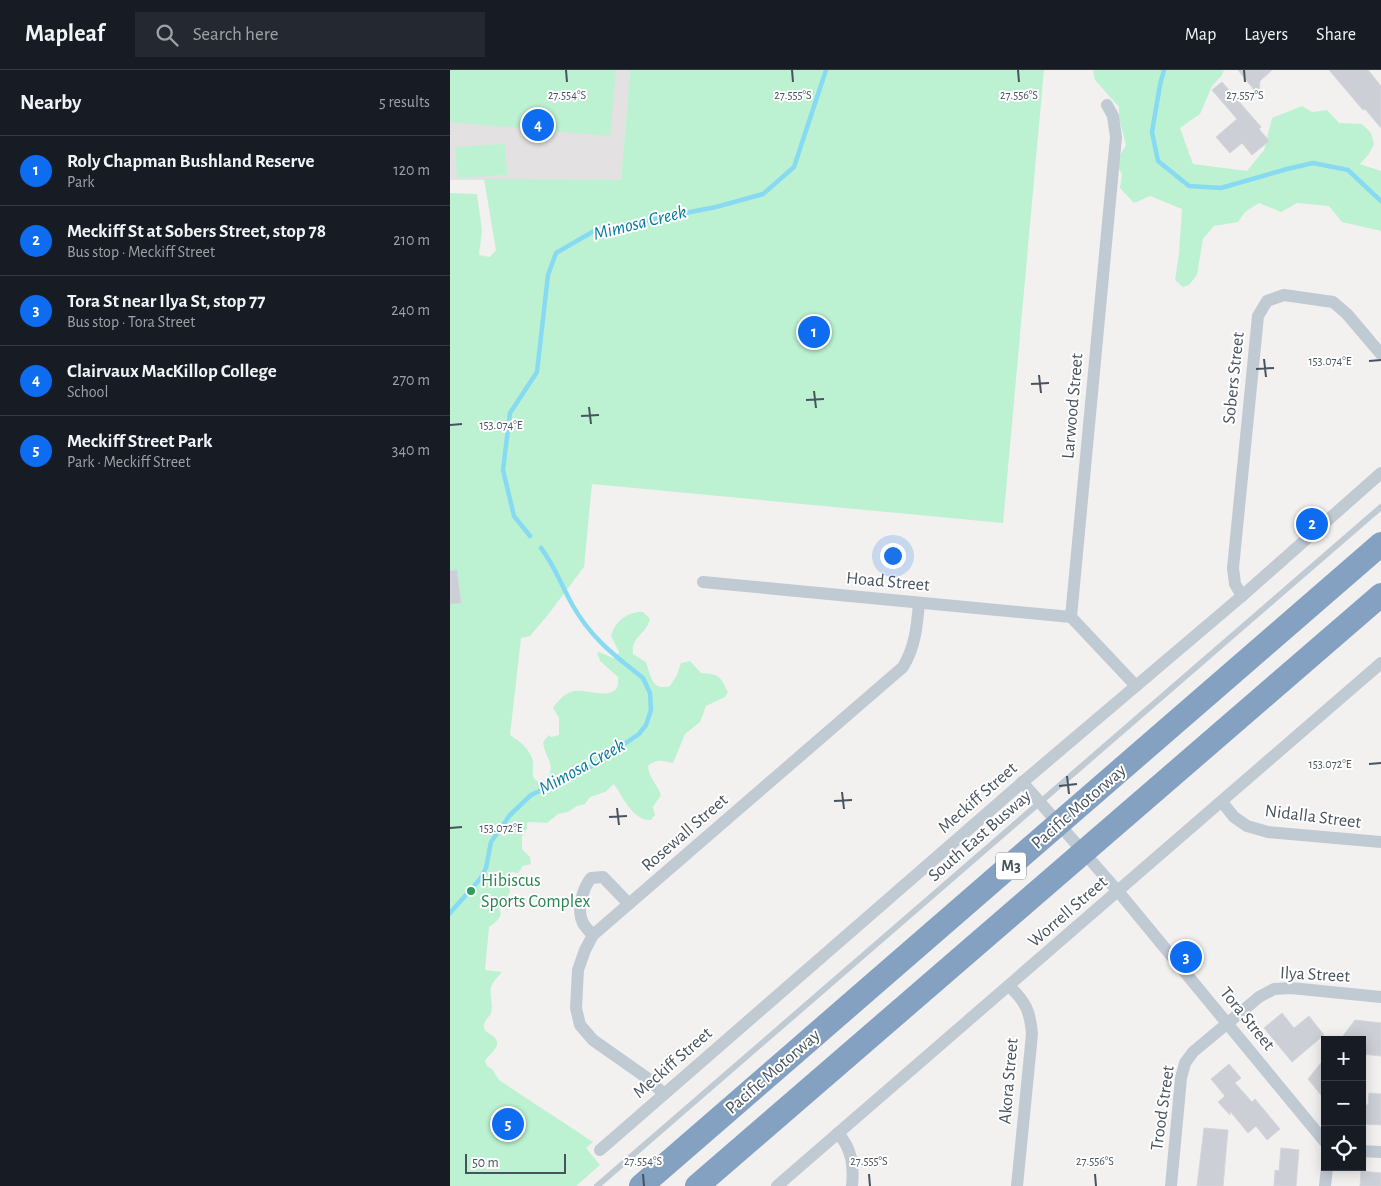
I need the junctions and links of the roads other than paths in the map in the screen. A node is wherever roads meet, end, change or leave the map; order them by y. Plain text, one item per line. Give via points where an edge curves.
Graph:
1 (1107, 104) dead end
2 (1381, 354) edge
3 (1381, 474) edge
4 (1381, 508) edge
5 (1381, 544) edge
6 (703, 582) dead end
7 (1381, 595) edge
8 (1242, 596) junction
9 (919, 603) junction
10 (1071, 617) junction
11 (1381, 663) edge
12 (1136, 686) junction
13 (1026, 786) junction
14 (1222, 802) junction
15 (1381, 842) edge
16 (1118, 891) junction
17 (629, 904) junction
18 (593, 936) junction
19 (1009, 986) junction
20 (1381, 997) edge
21 (1228, 1023) junction
22 (664, 1094) junction
23 (838, 1134) junction
24 (1321, 1137) edge
25 (600, 1150) dead end
26 (1366, 1151) edge
27 (1381, 1152) edge
28 (1327, 1171) edge
29 (597, 1186) edge
30 (641, 1186) edge
31 (697, 1186) edge
32 (777, 1186) edge
33 (852, 1186) edge
34 (1017, 1186) edge
35 (1171, 1186) edge
36 (1325, 1186) edge

1 - 10 street, Larwood Street via 1113,116 1116,137
2 - 8 street, Sobers Street via 1333,302 1284,295 1267,301 1258,316 1233,568 1235,584
3 - 8 street, Meckiff Street
4 - 29 lane, South East Busway
5 - 30 highway, Pacific Motorway / M3
6 - 9 street, Hoad Street
7 - 31 highway, Pacific Motorway / M3
8 - 12 street, Meckiff Street
9 - 10 street, Hoad Street
9 - 17 street, Rosewall Street via 915,637 903,667
10 - 12 street
11 - 14 street, Worrell Street
12 - 13 street, Meckiff Street
13 - 16 street, Tora Street
13 - 22 street, Meckiff Street
14 - 15 street, Nidalla Street via 1246,826 1268,832
14 - 16 street, Worrell Street
16 - 19 street, Worrell Street
16 - 21 street, Tora Street
17 - 18 street, Rosewall Street
17 - 18 street via 603,878 591,878 585,886 580,913 582,923
18 - 22 street, Rosewall Street via 578,970 576,1008 580,1025 593,1040
19 - 23 street, Worrell Street
19 - 34 street, Akora Street via 1022,998 1030,1015 1032,1034
20 - 21 street, Ilya Street via 1274,989 1258,997
21 - 24 street, Tora Street
21 - 35 street, Trood Street via 1193,1052 1183,1070
22 - 25 street, Meckiff Street
23 - 32 street, Worrell Street
23 - 33 street via 847,1145 852,1162
26 - 27 street
28 - 36 street

